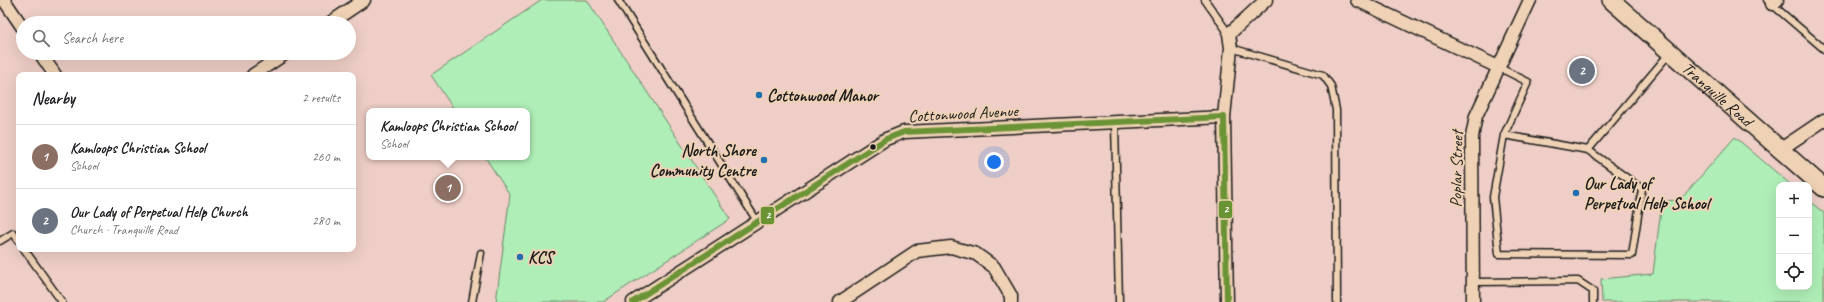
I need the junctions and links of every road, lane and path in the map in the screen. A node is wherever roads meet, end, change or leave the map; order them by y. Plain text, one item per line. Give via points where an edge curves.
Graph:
1 (4, 0) edge
2 (364, 0) edge
3 (618, 0) edge
4 (1205, 0) edge
5 (1266, 0) edge
6 (1357, 0) edge
7 (1530, 0) edge
8 (1611, 0) edge
9 (1772, 1) edge
10 (340, 16) edge
11 (16, 18) edge
12 (1229, 34) junction
13 (1230, 48) junction
14 (1824, 49) edge
15 (1670, 52) junction
16 (45, 60) edge
17 (276, 60) edge
18 (1498, 67) junction
19 (53, 72) edge
20 (258, 72) edge
21 (1224, 117) junction
22 (1824, 120) edge
23 (1115, 122) junction
24 (1504, 135) junction
25 (1781, 149) junction
26 (1588, 150) junction
27 (1824, 188) edge
28 (757, 221) junction
29 (16, 237) edge
30 (0, 241) edge
31 (26, 252) edge
32 (481, 253) dead end
33 (1473, 282) junction
34 (62, 302) edge
35 (472, 302) edge
36 (633, 302) edge
37 (840, 302) edge
38 (1011, 302) edge
39 (1119, 302) edge
40 (1227, 302) edge
41 (1337, 302) edge
42 (1473, 302) edge
43 (1593, 302) edge

1 - 11 street
2 - 10 street
3 - 28 lane
4 - 12 lane
5 - 12 street
6 - 18 street
7 - 18 street, Poplar Street
8 - 15 main road, Tranquille Road
9 - 14 lane
12 - 13 street
13 - 21 street
13 - 41 lane via 1323,75 1331,86 1336,110
15 - 25 main road, Tranquille Road
15 - 26 lane
16 - 19 street
17 - 20 street
18 - 24 lane via 1528,82
18 - 33 street, Poplar Street via 1476,116 1472,137
21 - 23 street, Cottonwood Avenue
21 - 40 street
22 - 25 street
23 - 28 street, Cottonwood Avenue via 904,132 886,139
23 - 39 lane
24 - 26 lane
24 - 26 lane via 1493,197 1499,254 1632,255 1642,189
25 - 27 main road, Tranquille Road
28 - 36 street, Cottonwood Avenue
29 - 30 lane via 13,233
31 - 34 lane
32 - 35 lane
33 - 42 street, Poplar Street
33 - 43 lane via 1578,281 1593,291
37 - 38 street via 917,251 951,247 976,254 994,267 1011,296

